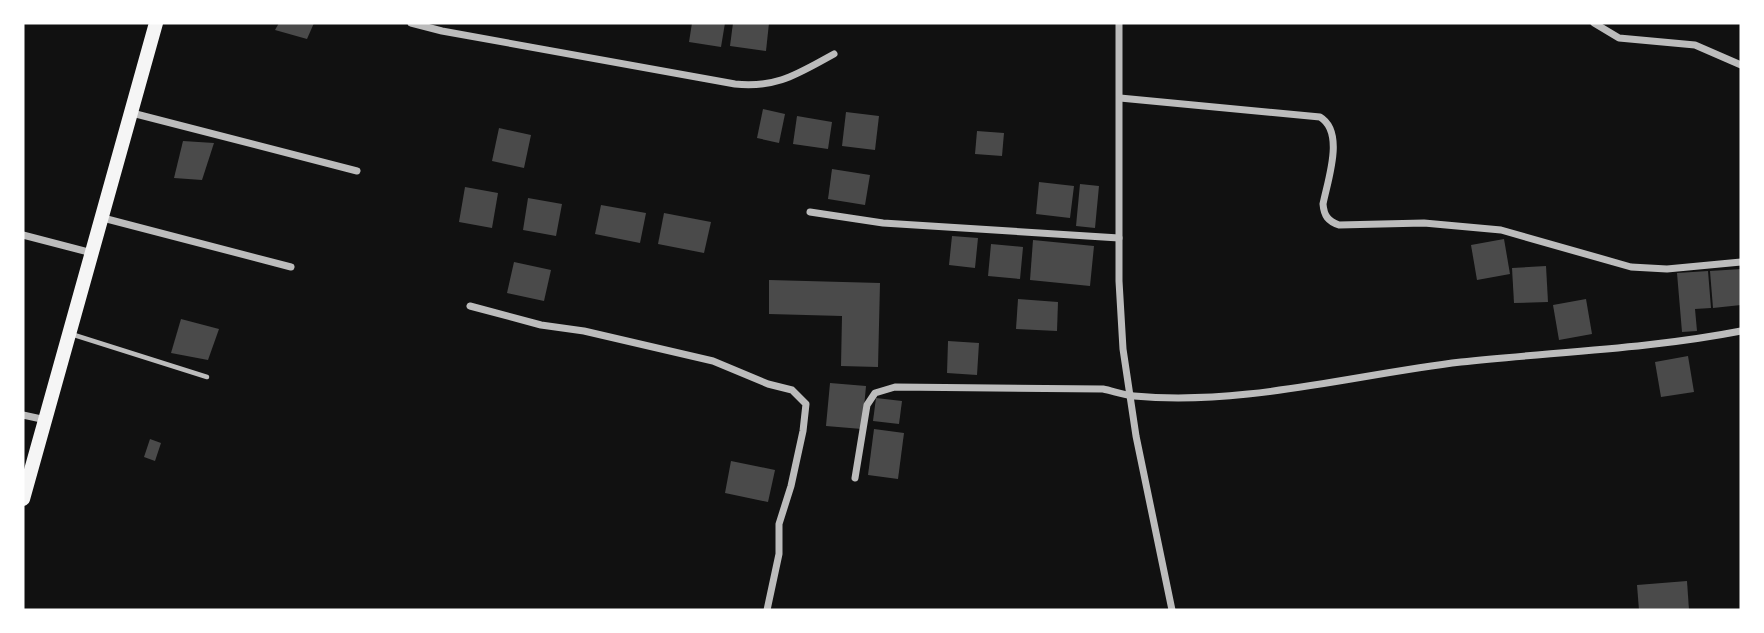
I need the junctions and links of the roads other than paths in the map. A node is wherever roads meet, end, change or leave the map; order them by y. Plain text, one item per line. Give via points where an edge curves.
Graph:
1 (156, 23) edge
2 (411, 23) edge
3 (1119, 23) edge
4 (1594, 23) edge
5 (834, 54) dead end
6 (1741, 65) edge
7 (1120, 98) junction
8 (132, 113) junction
9 (357, 171) dead end
10 (810, 212) dead end
11 (103, 218) junction
12 (23, 235) edge
13 (1119, 238) junction
14 (93, 253) junction
15 (1741, 262) edge
16 (291, 267) dead end
17 (470, 306) dead end
18 (1741, 331) edge
19 (70, 334) junction
20 (207, 377) dead end
21 (1130, 396) junction
22 (23, 415) edge
23 (46, 421) junction
24 (855, 478) dead end
25 (23, 499) edge
26 (767, 610) edge
27 (1172, 610) edge

1 - 8 main road
2 - 5 street via 756,86 775,83
3 - 7 street
4 - 6 street via 1619,38 1695,45
7 - 13 street
7 - 15 street via 1320,117 1334,133 1324,214 1339,225 1424,223 1501,230 1631,267 1667,269
8 - 9 street
8 - 11 main road
10 - 13 street via 883,223
11 - 14 main road
11 - 16 street
12 - 14 street
13 - 21 street via 1123,349
14 - 19 main road
17 - 26 street via 713,361 792,390 806,404 792,486 779,524 779,554
18 - 21 street via 1408,369 1244,395
19 - 20 lane
19 - 23 main road
21 - 24 street via 1103,389 895,387 875,393 867,405
21 - 27 street
22 - 23 street
23 - 25 main road

